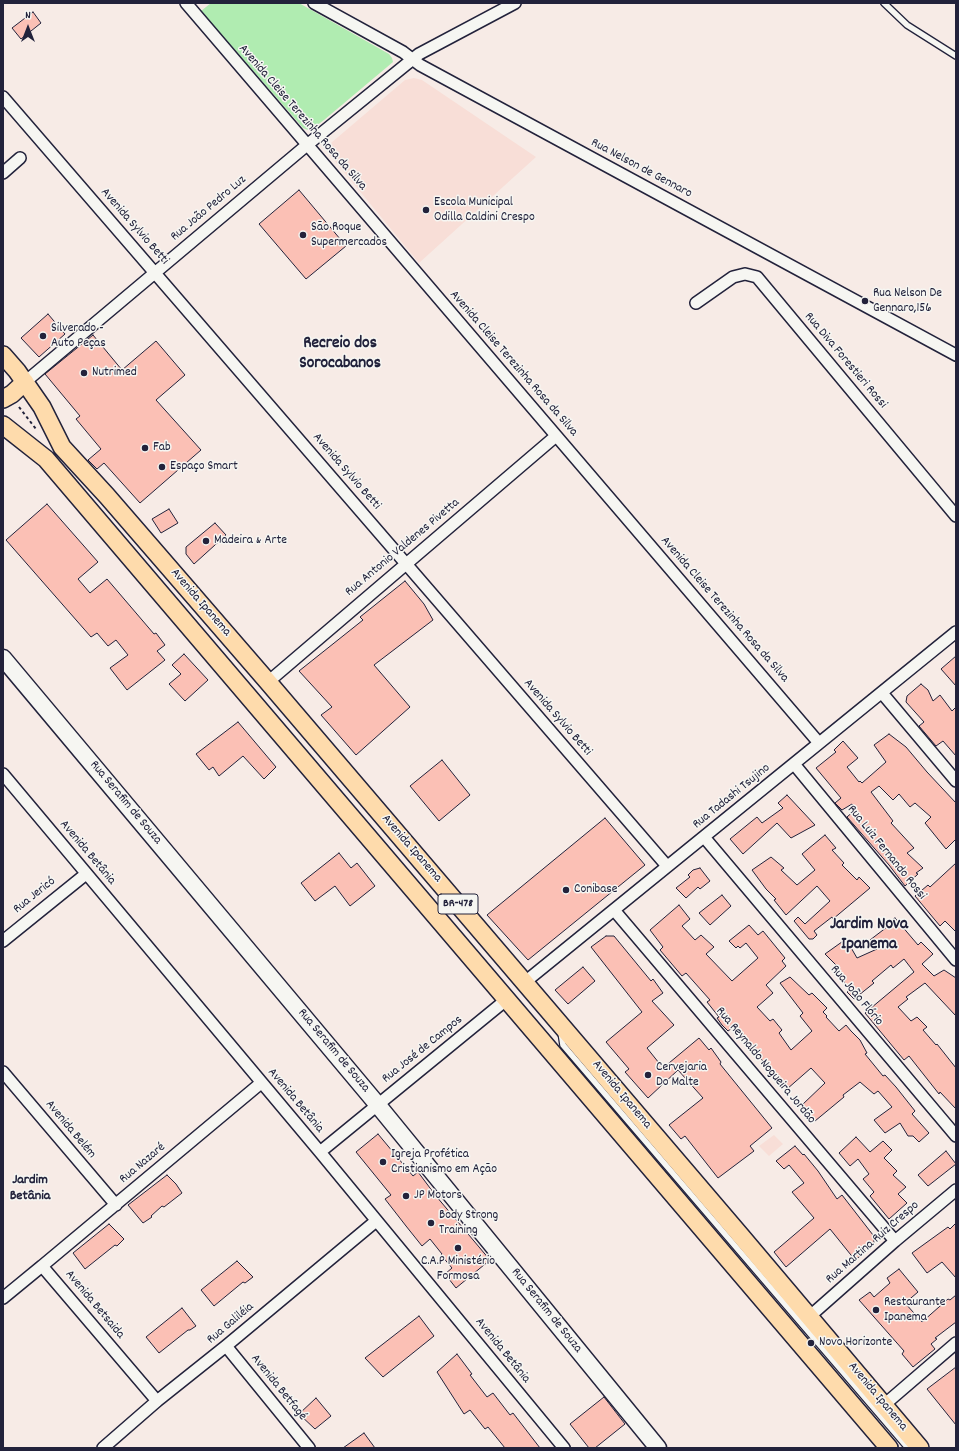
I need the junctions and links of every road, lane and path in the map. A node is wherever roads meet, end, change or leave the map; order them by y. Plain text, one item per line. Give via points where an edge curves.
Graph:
1 (186, 3) edge
2 (314, 3) edge
3 (515, 3) edge
4 (884, 3) edge
5 (956, 56) edge
6 (412, 59) junction
7 (3, 97) edge
8 (307, 145) junction
9 (20, 158) dead end
10 (3, 173) edge
11 (154, 272) junction
12 (696, 303) dead end
13 (956, 356) edge
14 (4, 357) edge
15 (25, 382) junction
16 (3, 399) edge
17 (3, 426) edge
18 (556, 436) junction
19 (956, 516) edge
20 (406, 564) junction
21 (956, 632) edge
22 (3, 658) edge
23 (268, 682) junction
24 (882, 693) junction
25 (819, 743) junction
26 (794, 764) junction
27 (3, 774) edge
28 (956, 781) edge
29 (704, 837) junction
30 (667, 866) junction
31 (86, 874) junction
32 (614, 910) junction
33 (3, 941) edge
34 (956, 960) edge
35 (525, 982) junction
36 (506, 1000) junction
37 (559, 1022) junction
38 (543, 1042) junction
39 (3, 1072) edge
40 (261, 1083) junction
41 (378, 1104) junction
42 (956, 1136) edge
43 (320, 1152) junction
44 (956, 1190) edge
45 (116, 1205) junction
46 (376, 1221) junction
47 (895, 1241) junction
48 (42, 1266) junction
49 (3, 1298) edge
50 (809, 1317) junction
51 (956, 1343) edge
52 (226, 1346) junction
53 (157, 1402) junction
54 (884, 1405) junction
55 (103, 1448) edge
56 (309, 1448) edge
57 (564, 1448) edge
58 (658, 1448) edge
59 (889, 1448) edge
60 (895, 1448) edge
61 (908, 1448) edge
62 (920, 1448) edge

1 - 8 street, Avenida Cleise Terezinha Rosa da Silva
2 - 6 street, Rua Nelson de Gennaro
3 - 6 street, Rua João Pedro Luz
4 - 5 lane via 907,25
6 - 8 street, Rua João Pedro Luz
6 - 13 street, Rua Nelson de Gennaro
7 - 11 street, Avenida Sylvio Betti
8 - 11 street, Rua João Pedro Luz
8 - 18 street, Avenida Cleise Terezinha Rosa da Silva
9 - 10 street
11 - 15 street, Rua João Pedro Luz
11 - 20 street, Avenida Sylvio Betti
12 - 19 street, Rua Diva Forestieri Rossi via 733,277 745,274 757,277
14 - 15 main road, Avenida Ipanema / BR-478
15 - 16 main road
15 - 23 main road, Avenida Ipanema / BR-478 via 42,406 62,447
17 - 36 main road, Avenida Ipanema / BR-478 via 46,459
18 - 20 street, Rua Antonio Valdenes Pivetta
18 - 25 street, Avenida Cleise Terezinha Rosa da Silva
20 - 23 street, Rua Antonio Valdenes Pivetta
20 - 30 street, Avenida Sylvio Betti
21 - 24 street, Rua Tadashi Tsujino
22 - 41 street, Rua Serafim de Souza
23 - 35 main road, Avenida Ipanema / BR-478
24 - 25 street, Rua Tadashi Tsujino
24 - 28 street
25 - 26 street, Rua Tadashi Tsujino
26 - 29 street, Rua Tadashi Tsujino
26 - 34 street, Rua Luiz Fernando Rossi
27 - 31 street, Avenida Betânia
29 - 30 street, Rua Tadashi Tsujino
29 - 42 street, Rua João Flório
30 - 32 street, Rua Tadashi Tsujino
31 - 33 street, Rua Jericó
31 - 40 street, Avenida Betânia
32 - 35 street, Rua Tadashi Tsujino
32 - 47 street, Rua Reynaldo Nogueira Jordão
35 - 37 main road, Avenida Ipanema / BR-478
36 - 38 main road, Avenida Ipanema / BR-478
36 - 41 street, Rua José de Campos
37 - 50 main road, Avenida Ipanema / BR-478
37 - 61 lane via 563,1045
38 - 59 main road, Avenida Ipanema / BR-478
38 - 60 lane via 556,1052
39 - 45 street, Avenida Belém
40 - 43 street, Avenida Betânia
40 - 45 street, Rua Nazaré
41 - 43 street, Rua José de Campos
41 - 58 street, Rua Serafim de Souza
43 - 46 street, Avenida Betânia
44 - 47 street, Rua Martina Ruiz Crespo
45 - 48 street, Rua Nazaré
46 - 52 street, Rua Galiléia
46 - 57 street, Avenida Betânia
47 - 50 street, Rua Martina Ruiz Crespo
48 - 49 street
48 - 53 street, Avenida Betsaida
50 - 54 main road, Avenida Ipanema / BR-478
51 - 54 street
52 - 53 street, Rua Galiléia
52 - 56 street, Avenida Betfagé
53 - 55 street, Rua Galiléia
54 - 62 main road, Avenida Ipanema / BR-478

